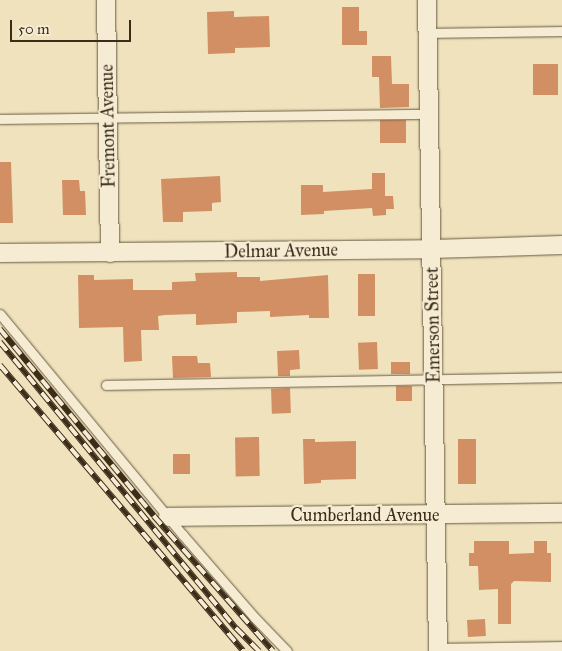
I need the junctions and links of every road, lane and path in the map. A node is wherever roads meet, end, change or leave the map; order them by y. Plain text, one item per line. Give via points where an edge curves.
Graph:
1 (106, 0) edge
2 (427, 0) edge
3 (562, 31) edge
4 (427, 33) junction
5 (428, 114) junction
6 (108, 118) junction
7 (0, 119) edge
8 (562, 245) edge
9 (431, 249) junction
10 (0, 253) edge
11 (110, 253) junction
12 (0, 314) edge
13 (562, 376) edge
14 (434, 380) junction
15 (106, 384) dead end
16 (562, 513) edge
17 (436, 515) junction
18 (168, 517) junction
19 (562, 646) edge
20 (540, 649) edge
21 (438, 650) edge
22 (287, 651) edge

1 - 6 street, Fremont Avenue
2 - 4 street, Emerson Street
3 - 4 lane
4 - 5 street, Emerson Street
5 - 6 lane
5 - 9 street, Emerson Street
6 - 7 lane
6 - 11 street, Fremont Avenue
8 - 9 street, Delmar Avenue
9 - 11 street, Delmar Avenue
9 - 14 street, Emerson Street
10 - 11 street, Delmar Avenue
12 - 18 lane
13 - 14 lane
14 - 15 lane
14 - 17 street, Emerson Street
16 - 17 street, Cumberland Avenue
17 - 18 street, Cumberland Avenue
17 - 21 street, Emerson Street
18 - 22 lane
19 - 20 lane
20 - 21 lane

